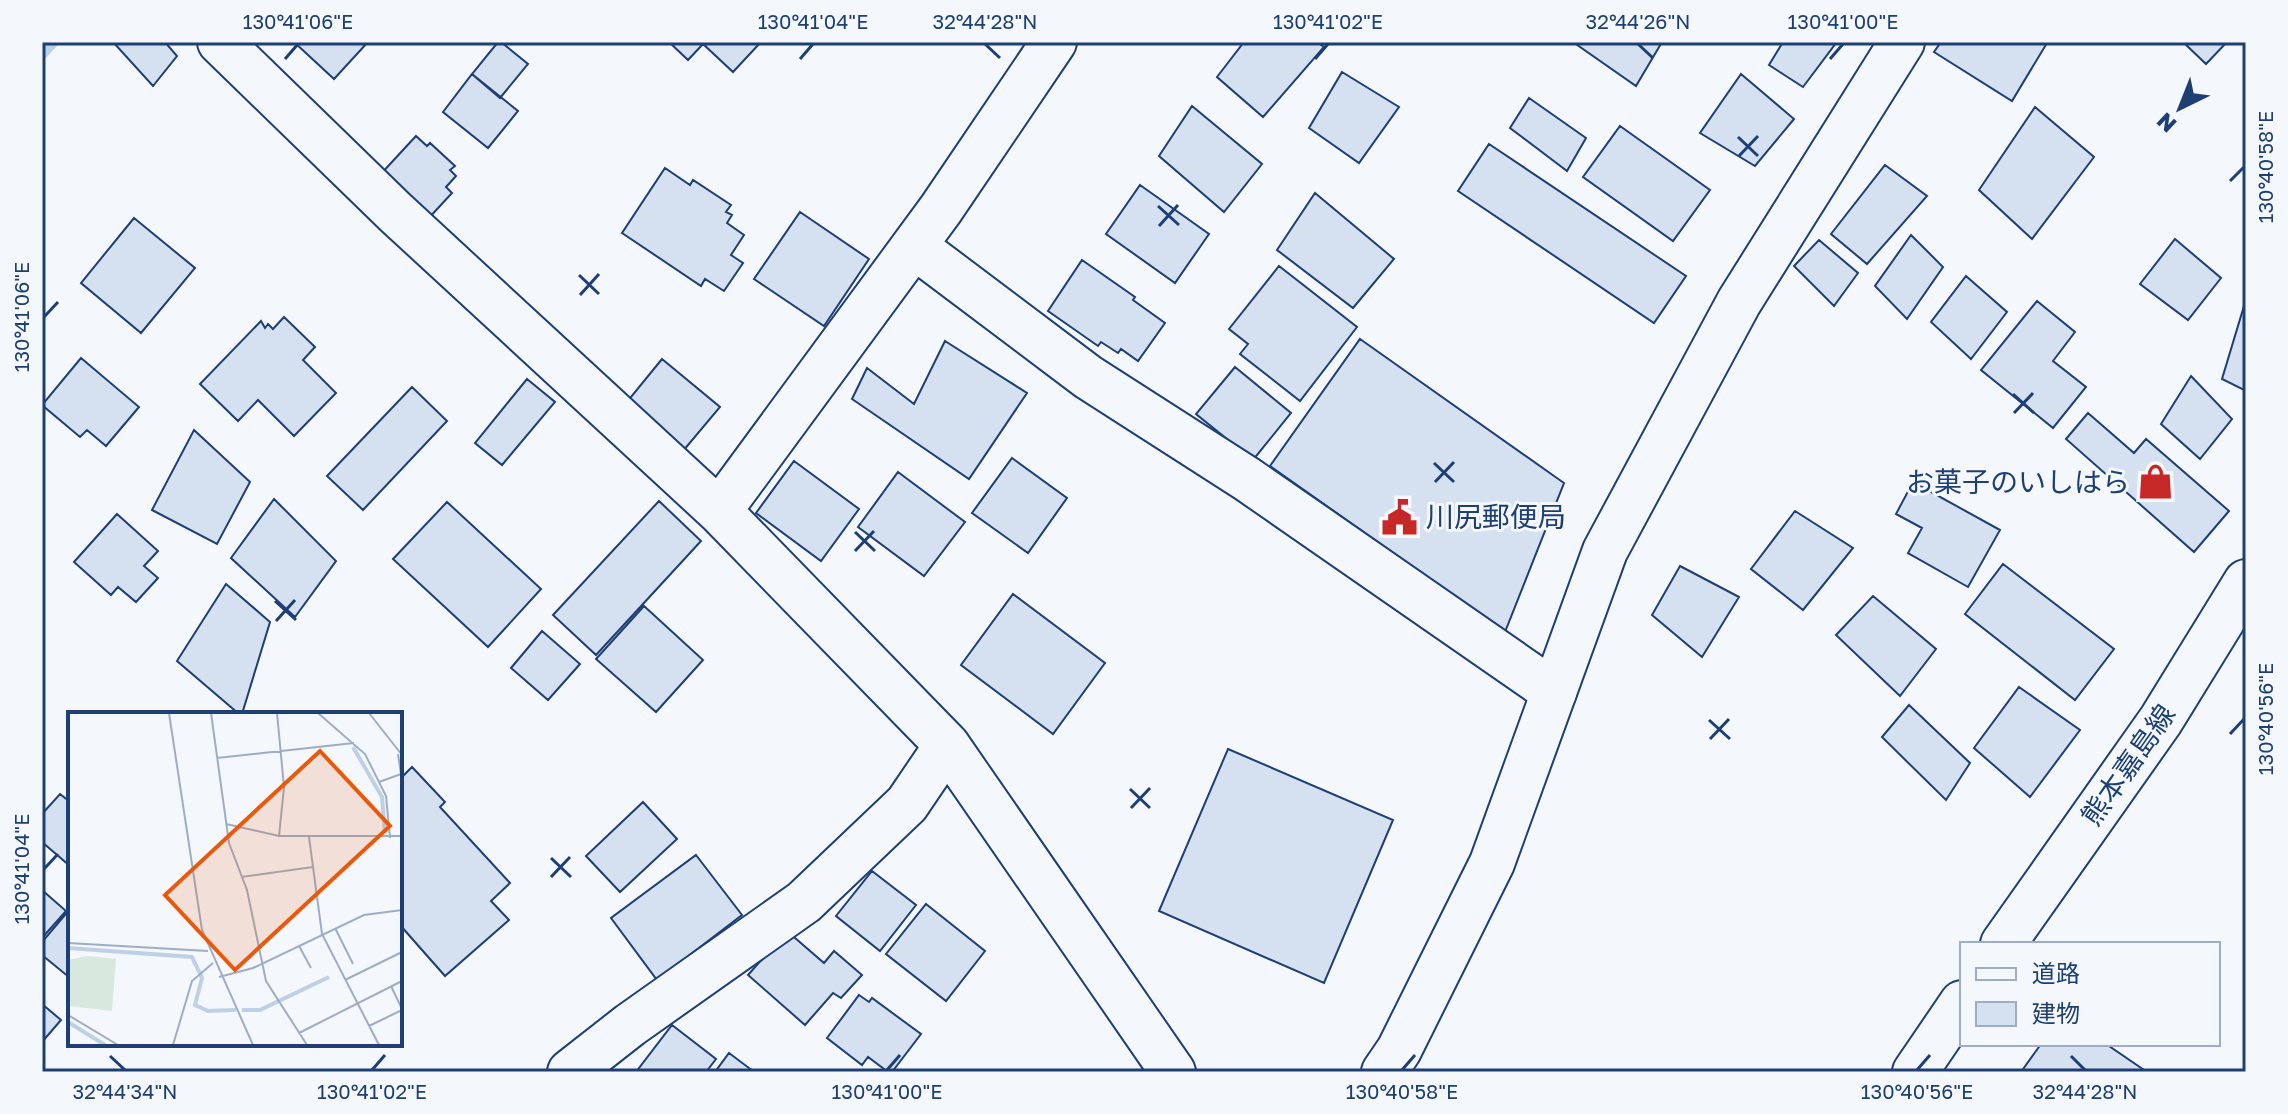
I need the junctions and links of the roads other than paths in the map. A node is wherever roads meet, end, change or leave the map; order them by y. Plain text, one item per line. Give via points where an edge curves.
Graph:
1 (220, 42) edge
2 (1054, 42) edge
3 (1902, 42) edge
4 (914, 246) junction
5 (719, 511) junction
6 (2246, 582) edge
7 (1554, 692) junction
8 (947, 745) junction
9 (2004, 942) edge
10 (1960, 1006) edge
11 (570, 1072) edge
12 (1173, 1072) edge
13 (1384, 1072) edge
14 (1915, 1072) edge

1 - 5 street via 396,213
2 - 4 street
3 - 7 street via 1739,302 1605,551
4 - 5 street
4 - 7 street via 1088,377 1247,479
5 - 8 street
6 - 9 street, 熊本嘉島線 via 2161,720
7 - 13 street via 1492,863
8 - 11 street via 907,804 804,902
8 - 12 street
10 - 14 street

